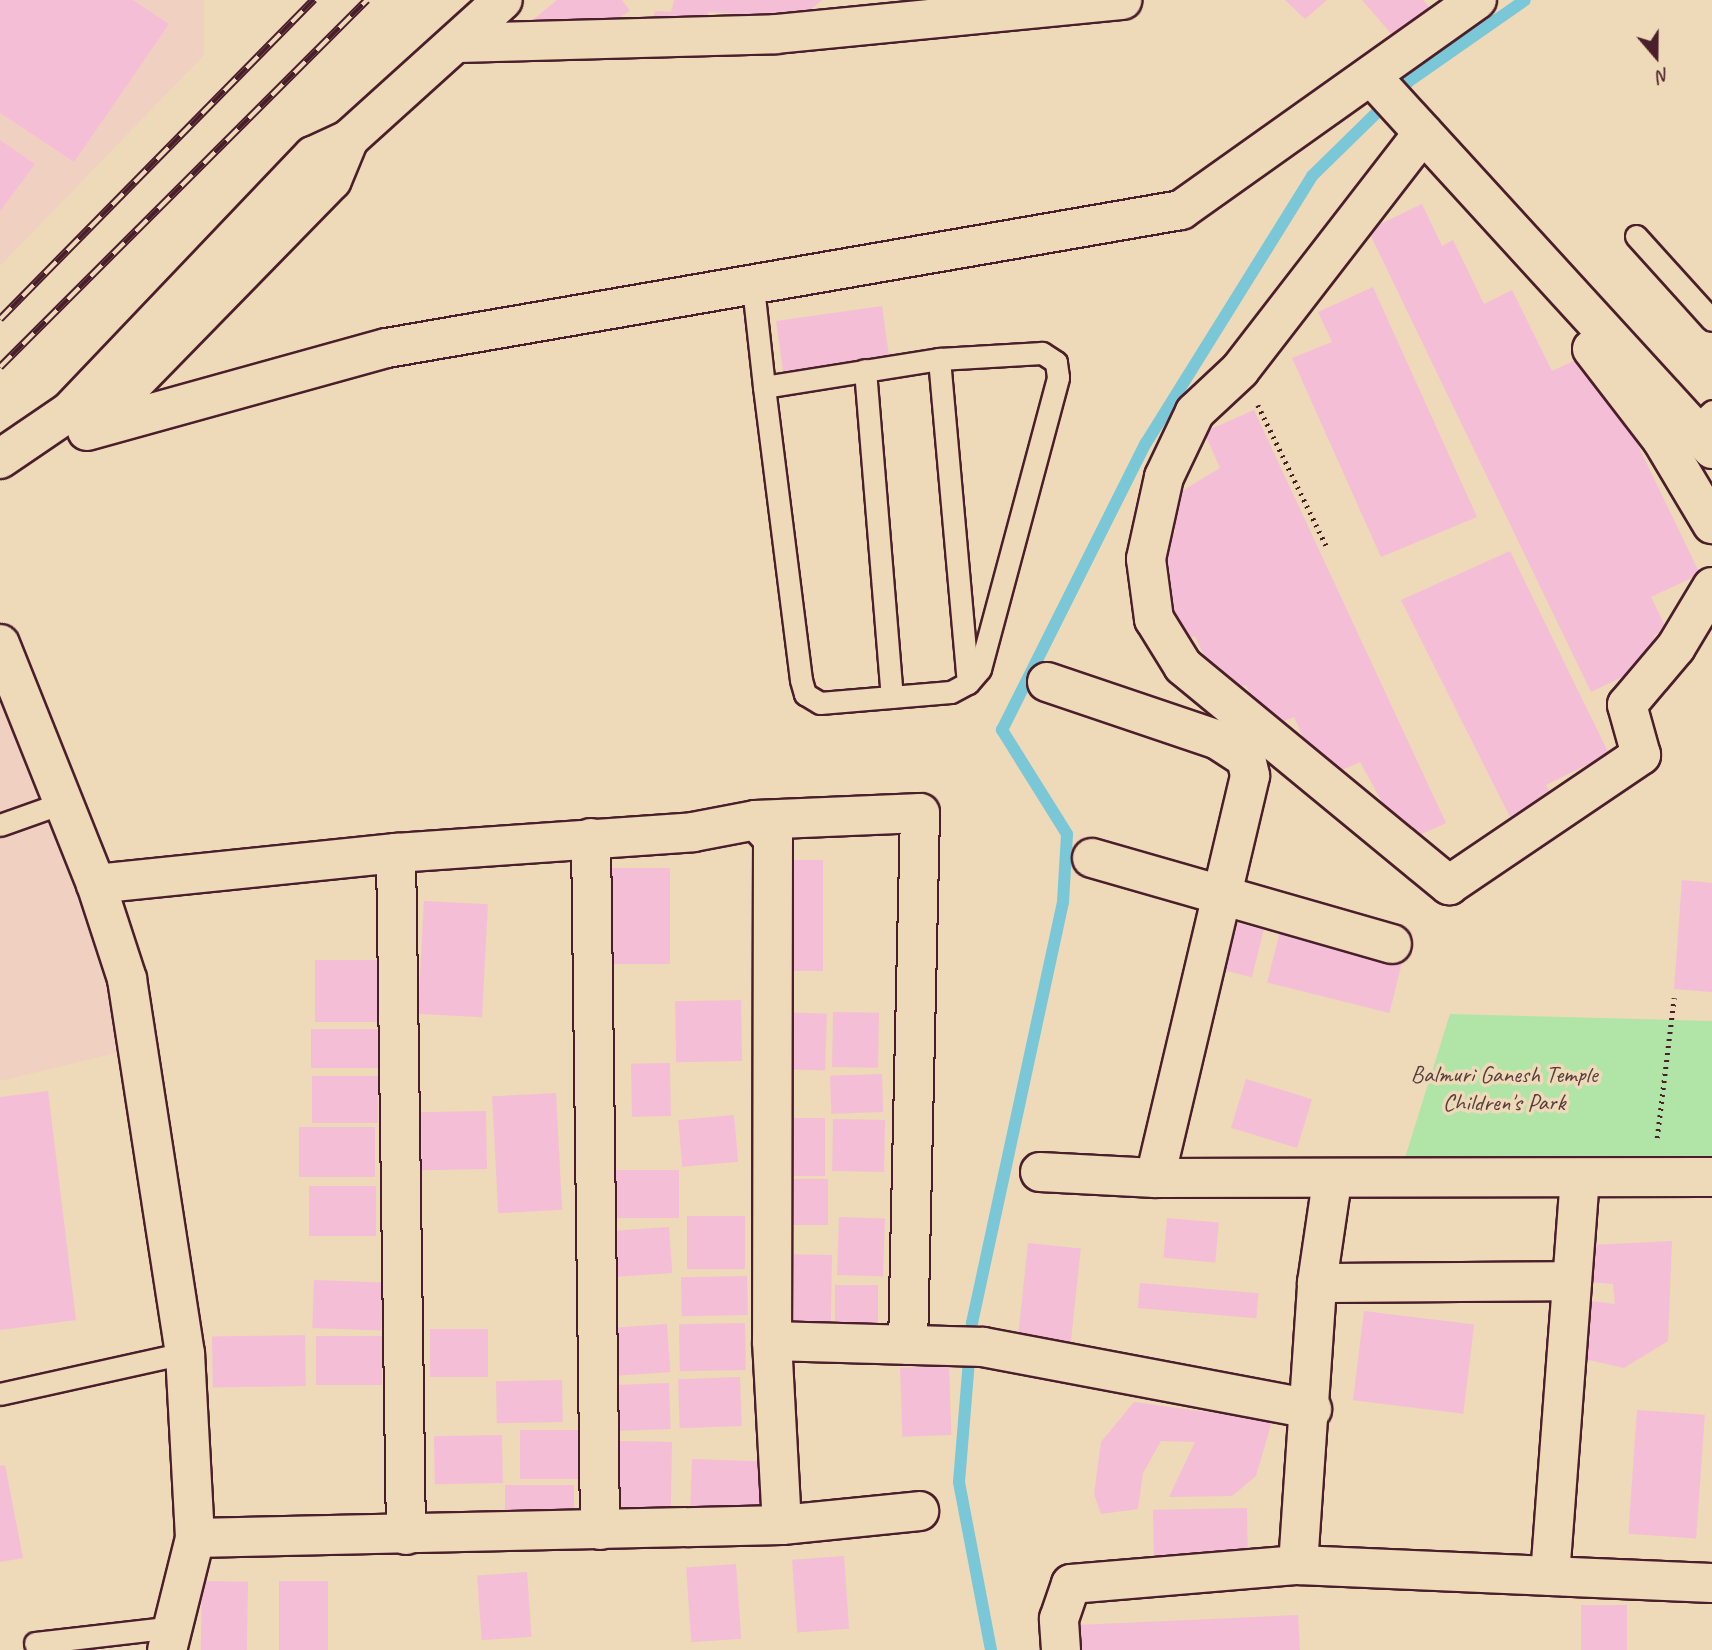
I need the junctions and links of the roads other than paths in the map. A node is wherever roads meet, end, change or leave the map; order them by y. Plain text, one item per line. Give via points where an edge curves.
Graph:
1 (503, 0) edge
2 (1122, 0) edge
3 (1477, 0) edge
4 (460, 43) junction
5 (1381, 88) junction
6 (349, 139) junction
7 (1417, 139) junction
8 (1636, 236) dead end
9 (753, 287) junction
10 (1712, 320) edge
11 (939, 359) junction
12 (865, 370) junction
13 (1641, 386) junction
14 (764, 387) junction
15 (1706, 429) edge
16 (88, 431) junction
17 (0, 458) edge
18 (0, 483) edge
19 (1712, 524) edge
20 (1712, 587) edge
21 (0, 644) edge
22 (1047, 682) dead end
23 (968, 683) junction
24 (892, 697) junction
25 (62, 803) junction
26 (756, 820) junction
27 (0, 825) edge
28 (591, 838) junction
29 (396, 853) junction
30 (1092, 858) dead end
31 (96, 884) junction
32 (1222, 899) junction
33 (1392, 944) dead end
34 (1040, 1172) dead end
35 (1712, 1177) edge
36 (1156, 1178) junction
37 (1580, 1178) junction
38 (1332, 1181) junction
39 (1572, 1281) junction
40 (1317, 1283) junction
41 (772, 1341) junction
42 (908, 1345) junction
43 (185, 1353) junction
44 (0, 1394) edge
45 (1312, 1409) junction
46 (919, 1511) dead end
47 (782, 1525) junction
48 (600, 1530) junction
49 (406, 1535) junction
50 (195, 1538) junction
51 (1298, 1565) junction
52 (1549, 1576) junction
53 (1712, 1583) edge
54 (170, 1638) edge
55 (35, 1643) dead end
56 (1061, 1650) edge

1 - 4 street
2 - 4 street via 776,34
3 - 5 street
4 - 6 street
5 - 7 street
5 - 9 street via 1181,210
6 - 16 street via 332,180
6 - 17 street via 313,156 69,412
7 - 13 street
7 - 20 street via 1240,370 1195,412 1164,477 1146,559 1154,620 1183,666 1449,886 1641,755 1627,705 1676,647
8 - 10 lane
9 - 14 lane
9 - 16 street via 387,348
11 - 12 lane
11 - 23 lane
11 - 23 lane via 1042,353 1056,362 1058,377 980,668
12 - 14 lane
12 - 24 lane
13 - 15 street
13 - 19 street
14 - 24 lane via 805,694 820,703
16 - 18 street via 51,459
21 - 25 street
22 - 32 street via 1218,740 1246,758 1250,776
23 - 24 lane via 951,692
25 - 27 lane
25 - 31 street
26 - 28 street via 693,832
26 - 41 street via 773,838
26 - 42 street via 920,813
28 - 29 street
28 - 48 street
29 - 31 street
29 - 49 street
30 - 32 street
31 - 43 street via 127,979
32 - 33 street
32 - 36 street
34 - 36 street
35 - 37 street
36 - 38 street
37 - 38 street
37 - 39 street
38 - 40 street
39 - 40 street
39 - 52 street
40 - 45 street
41 - 42 street
41 - 47 street
42 - 45 street via 967,1347
43 - 44 lane
43 - 50 street
45 - 51 street
46 - 47 street
47 - 48 street
48 - 49 street
49 - 50 street
50 - 54 street
51 - 52 street
51 - 56 street via 1071,1584 1059,1619
52 - 53 street
54 - 55 lane

